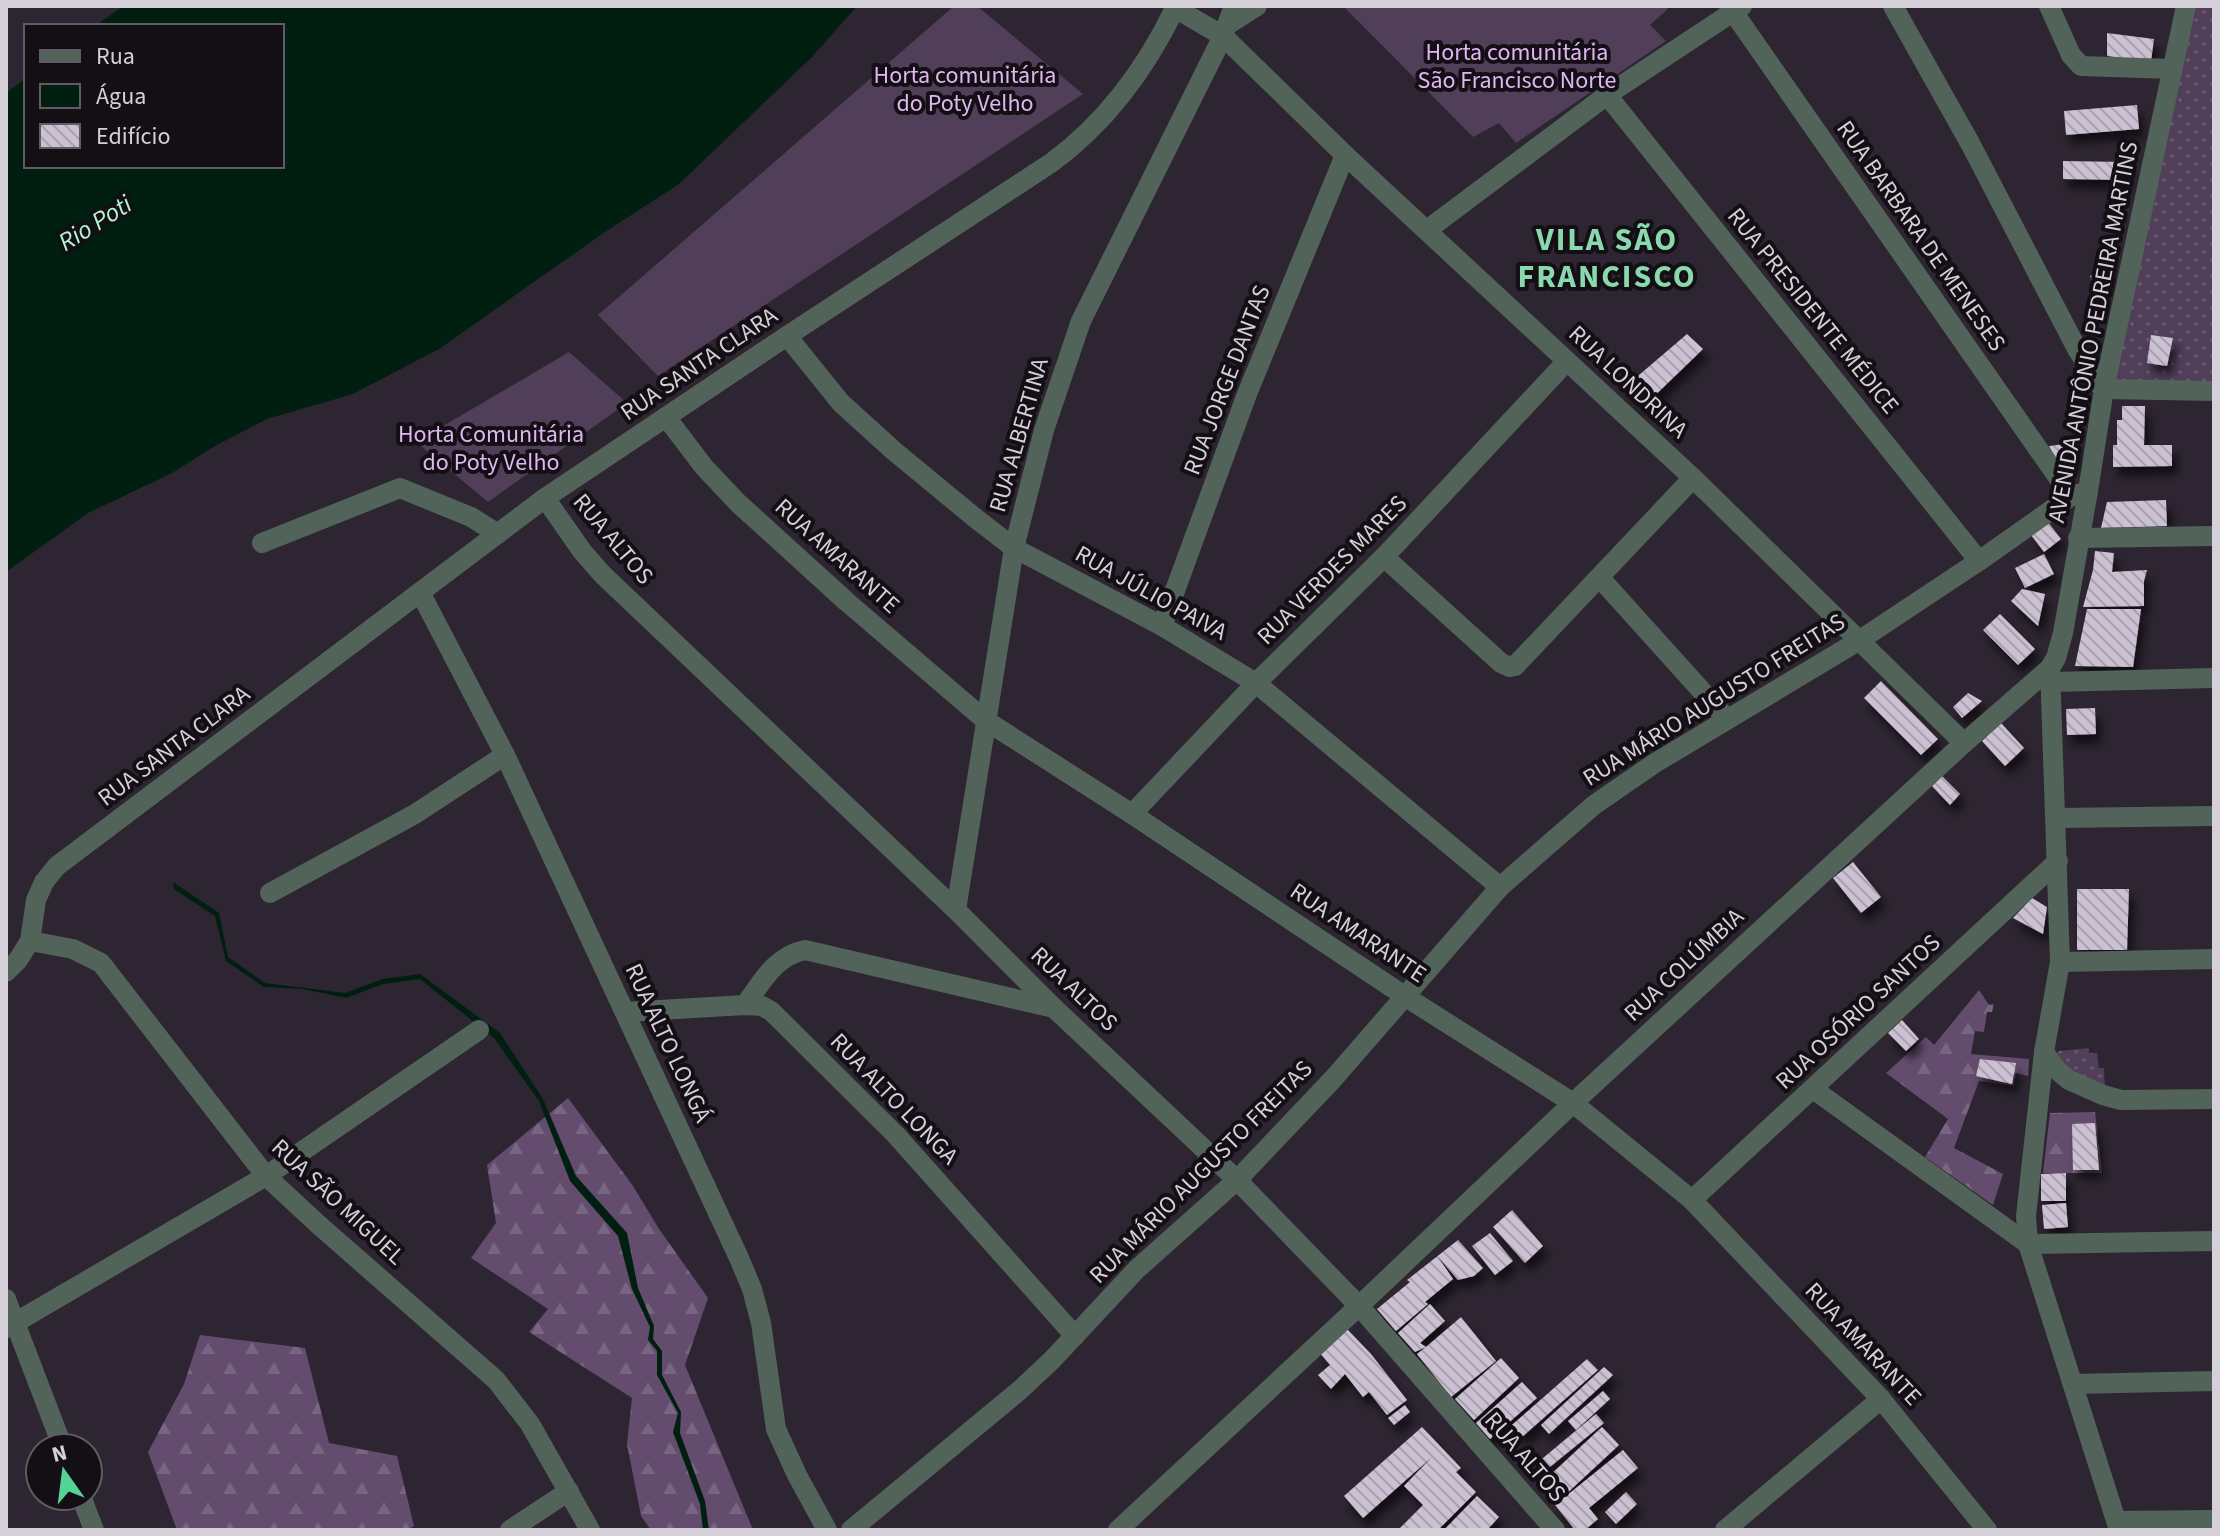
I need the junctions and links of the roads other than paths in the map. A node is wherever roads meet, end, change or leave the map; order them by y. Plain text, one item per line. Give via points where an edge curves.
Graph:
1 (1257, 6) edge
2 (1893, 6) edge
3 (2049, 6) edge
4 (2186, 6) edge
5 (1176, 7) edge
6 (1735, 8) edge
7 (1228, 23) edge
8 (2173, 69) junction
9 (1607, 95) junction
10 (1345, 155) junction
11 (1427, 230) junction
12 (787, 336) junction
13 (1567, 361) junction
14 (2104, 389) junction
15 (2214, 391) edge
16 (666, 417) junction
17 (1693, 478) junction
18 (2080, 494) junction
19 (545, 498) junction
20 (498, 534) junction
21 (2214, 536) edge
22 (2078, 538) junction
23 (262, 543) dead end
24 (1014, 548) junction
25 (1384, 557) junction
26 (1979, 561) junction
27 (1600, 578) junction
28 (420, 592) junction
29 (1162, 626) junction
30 (1860, 640) junction
31 (2051, 675) junction
32 (2214, 678) edge
33 (1256, 683) junction
34 (1727, 719) junction
35 (985, 720) junction
36 (1964, 743) junction
37 (505, 755) junction
38 (1132, 814) junction
39 (2214, 816) edge
40 (2056, 818) junction
41 (2058, 861) junction
42 (1500, 887) junction
43 (270, 893) dead end
44 (956, 910) junction
45 (30, 941) junction
46 (2214, 959) edge
47 (2060, 962) junction
48 (6, 972) edge
49 (1406, 997) junction
50 (745, 1005) junction
51 (1054, 1008) junction
52 (625, 1012) junction
53 (479, 1030) dead end
54 (2044, 1052) junction
55 (1813, 1089) junction
56 (2214, 1099) edge
57 (1573, 1103) junction
58 (266, 1176) junction
59 (1237, 1180) junction
60 (1692, 1200) junction
61 (2214, 1241) edge
62 (2028, 1244) junction
63 (6, 1299) edge
64 (1359, 1306) junction
65 (11, 1325) edge
66 (1075, 1336) junction
67 (2214, 1381) edge
68 (2073, 1384) junction
69 (1881, 1399) junction
70 (56, 1432) edge
71 (569, 1491) junction
72 (2214, 1520) edge
73 (2118, 1526) edge
74 (510, 1530) edge
75 (590, 1530) edge
76 (827, 1530) edge
77 (851, 1530) edge
78 (1118, 1530) edge
79 (1555, 1530) edge
80 (1725, 1530) edge
81 (1987, 1530) edge

1 - 7 street
2 - 14 street via 2077,349
3 - 8 street via 2081,66
4 - 8 street, AVENIDA ANTÔNIO PEDREIRA MARTINS
5 - 7 street, RUA LONDRINA
5 - 12 street, RUA SANTA CLARA via 1136,76 1078,143
6 - 9 street
6 - 18 street, RUA BARBARA DE MENESES
7 - 10 street, RUA LONDRINA
7 - 24 street, RUA ALBERTINA via 1081,321 1044,430
8 - 14 street, AVENIDA ANTÔNIO PEDREIRA MARTINS
9 - 11 street
9 - 26 street, RUA PRESIDENTE MÉDICE
10 - 11 street, RUA LONDRINA
10 - 29 street, RUA JORGE DANTAS via 1247,394
11 - 13 street, RUA LONDRINA
12 - 16 street, RUA SANTA CLARA
12 - 24 street, RUA JÚLIO PAIVA via 841,403
13 - 17 street, RUA LONDRINA
13 - 25 street, RUA VERDES MARES
14 - 15 street
14 - 18 street, AVENIDA ANTÔNIO PEDREIRA MARTINS
16 - 19 street, RUA SANTA CLARA
16 - 35 street, RUA AMARANTE via 738,503
17 - 27 street
17 - 30 street, RUA LONDRINA
18 - 22 street, AVENIDA ANTÔNIO PEDREIRA MARTINS
18 - 26 street, RUA MÁRIO AUGUSTO FREITAS
19 - 20 street, RUA SANTA CLARA
19 - 44 street, RUA ALTOS via 602,574
20 - 23 street via 400,488
20 - 28 street, RUA SANTA CLARA
21 - 22 street
22 - 31 street, AVENIDA ANTÔNIO PEDREIRA MARTINS
24 - 29 street, RUA JÚLIO PAIVA
24 - 35 street, RUA ALBERTINA
25 - 27 street via 1510,667
25 - 33 street, RUA VERDES MARES
26 - 30 street, RUA MÁRIO AUGUSTO FREITAS
27 - 34 street
28 - 37 street, RUA ALTO LONGÁ
28 - 45 street, RUA SANTA CLARA via 57,866 36,900
29 - 33 street, RUA JÚLIO PAIVA
30 - 34 street, RUA MÁRIO AUGUSTO FREITAS
30 - 36 street, RUA LONDRINA
31 - 32 street
31 - 36 street, RUA COLÚMBIA
31 - 40 street
33 - 38 street, RUA VERDES MARES
33 - 42 street, RUA JÚLIO PAIVA
34 - 42 street, RUA MÁRIO AUGUSTO FREITAS via 1594,805
35 - 38 street, RUA AMARANTE
35 - 44 street, RUA ALBERTINA
36 - 57 street, RUA COLÚMBIA
37 - 43 street via 415,814
37 - 52 street, RUA ALTO LONGÁ
38 - 49 street, RUA AMARANTE
39 - 40 street
40 - 41 street
41 - 47 street
41 - 55 street, RUA OSÓRIO SANTOS
42 - 49 street, RUA MÁRIO AUGUSTO FREITAS
44 - 51 street, RUA ALTOS
45 - 48 street
45 - 58 street, RUA SÃO MIGUEL via 73,949 101,963
46 - 47 street
47 - 54 street
49 - 57 street, RUA AMARANTE
49 - 59 street, RUA MÁRIO AUGUSTO FREITAS
50 - 51 street via 778,962 805,950
50 - 52 street, RUA ALTO LONGA
50 - 66 street, RUA ALTO LONGA via 771,1011 896,1135
51 - 59 street, RUA ALTOS
52 - 76 street, RUA ALTO LONGÁ via 752,1289 776,1429
53 - 58 street
54 - 56 street via 2069,1080 2121,1100
54 - 62 street via 2026,1216
55 - 60 street, RUA OSÓRIO SANTOS
55 - 62 street
57 - 60 street, RUA AMARANTE
57 - 64 street, RUA COLÚMBIA
58 - 65 street
58 - 71 street, RUA SÃO MIGUEL via 496,1380 530,1424
59 - 64 street, RUA ALTOS
59 - 66 street, RUA MÁRIO AUGUSTO FREITAS via 1137,1269
60 - 69 street, RUA AMARANTE
61 - 62 street
62 - 68 street
63 - 65 street
64 - 78 street, RUA COLÚMBIA
64 - 79 street, RUA ALTOS
65 - 70 street
66 - 77 street, RUA MÁRIO AUGUSTO FREITAS via 1020,1390
67 - 68 street
68 - 73 street
69 - 80 street
69 - 81 street, RUA AMARANTE
71 - 74 street
71 - 75 street, RUA SÃO MIGUEL
72 - 73 street

